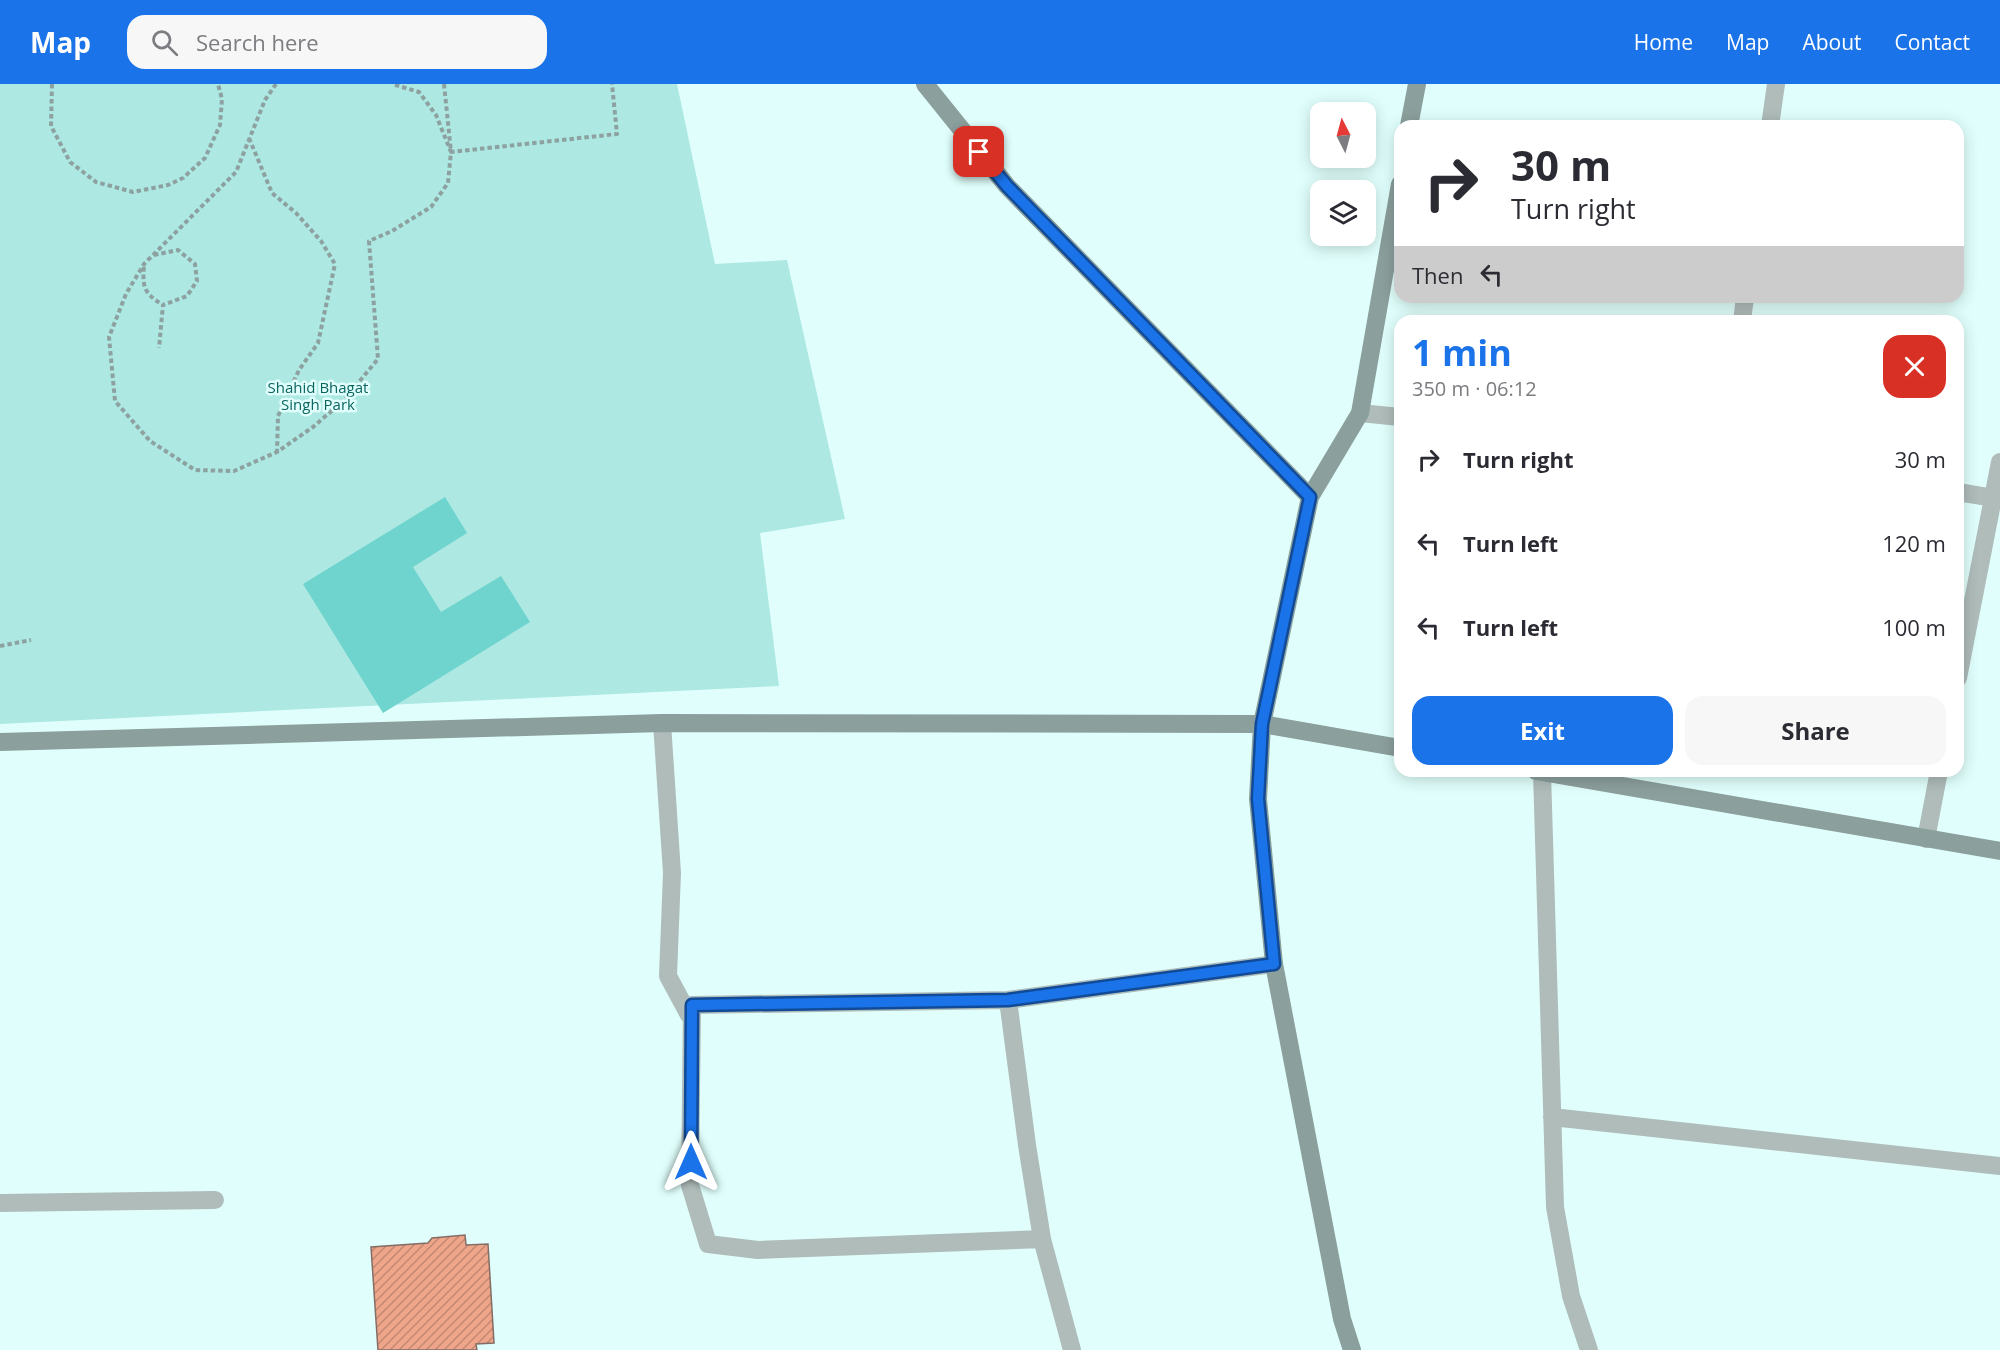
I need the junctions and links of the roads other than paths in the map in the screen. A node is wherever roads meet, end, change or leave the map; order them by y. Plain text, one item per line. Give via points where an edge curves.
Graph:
1 (925, 84) edge
2 (1417, 84) edge
3 (1776, 84) edge
4 (1410, 120) edge
5 (1771, 120) edge
6 (1394, 218) edge
7 (1360, 413) junction
8 (1394, 416) edge
9 (2000, 462) edge
10 (1964, 493) edge
11 (1310, 497) junction
12 (1996, 499) edge
13 (1964, 650) edge
14 (662, 723) junction
15 (1262, 724) junction
16 (0, 742) edge
17 (1394, 747) edge
18 (1539, 777) edge
19 (1568, 777) edge
20 (1938, 777) edge
21 (1926, 839) junction
22 (2000, 851) edge
23 (1274, 964) junction
24 (1008, 1000) junction
25 (692, 1005) junction
26 (1552, 1117) junction
27 (2000, 1166) edge
28 (215, 1200) dead end
29 (0, 1203) edge
30 (1042, 1239) junction
31 (1594, 1349) edge
32 (1072, 1350) edge
33 (1352, 1350) edge

1 - 11 main road via 1007,186
2 - 4 main road
3 - 5 street
6 - 7 main road
7 - 8 street
7 - 11 main road
9 - 12 street
10 - 12 street
11 - 15 main road
12 - 13 street
14 - 15 main road
14 - 16 main road
14 - 25 street via 672,873 668,976 689,1016
15 - 17 main road
15 - 23 main road via 1258,799
18 - 26 street
19 - 21 main road
20 - 21 street
21 - 22 main road
23 - 24 street
23 - 33 main road via 1342,1319
24 - 25 street
24 - 30 street
25 - 30 street via 690,1185 708,1244 758,1250
26 - 27 street
26 - 31 street via 1555,1207 1572,1296
28 - 29 street
30 - 32 street

